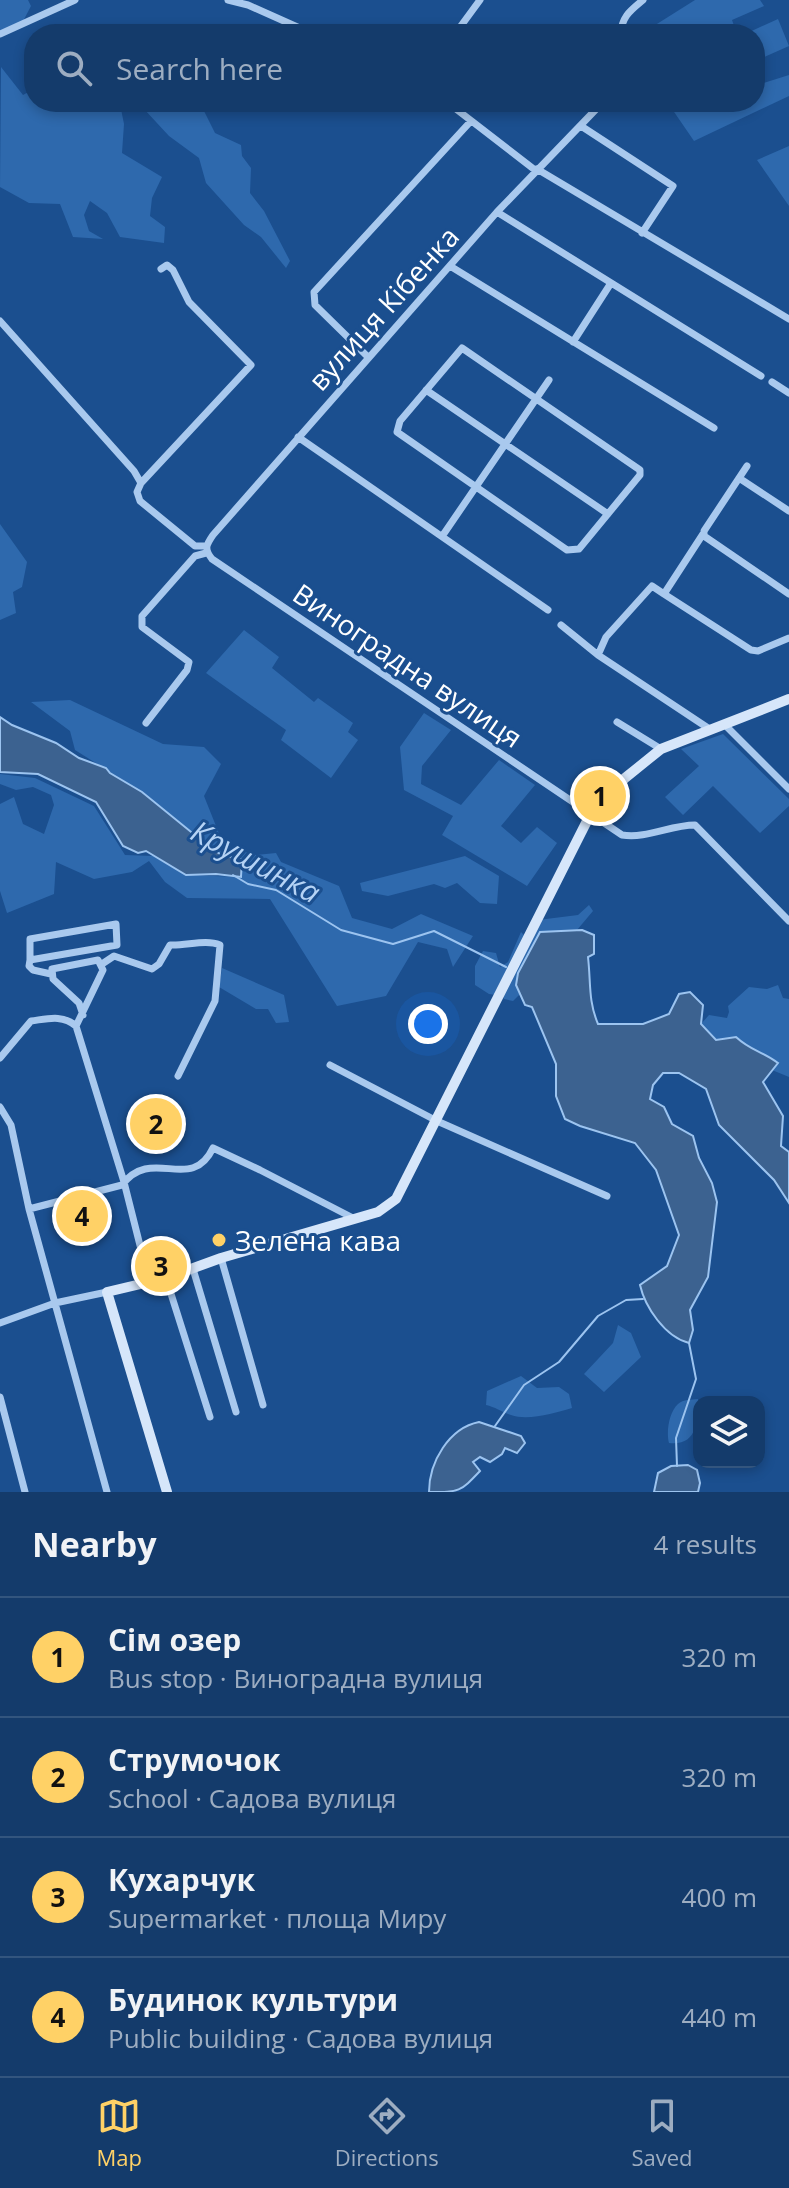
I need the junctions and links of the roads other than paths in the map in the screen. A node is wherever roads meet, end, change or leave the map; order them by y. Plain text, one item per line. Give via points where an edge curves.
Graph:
1 (75, 0) edge
2 (228, 0) edge
3 (480, 0) edge
4 (643, 0) edge
5 (291, 24) edge
6 (462, 24) edge
7 (622, 24) edge
8 (0, 34) edge
9 (460, 112) edge
10 (594, 112) edge
11 (471, 121) junction
12 (581, 126) junction
13 (536, 170) junction
14 (497, 212) junction
15 (642, 233) junction
16 (450, 266) junction
17 (161, 269) dead end
18 (611, 283) junction
19 (789, 319) edge
20 (0, 321) edge
21 (573, 342) junction
22 (368, 357) junction
23 (761, 376) dead end
24 (549, 380) dead end
25 (772, 382) dead end
26 (426, 390) junction
27 (789, 393) edge
28 (537, 398) junction
29 (714, 428) dead end
30 (298, 437) junction
31 (506, 444) junction
32 (747, 466) dead end
33 (739, 478) junction
34 (141, 483) junction
35 (476, 486) junction
36 (789, 511) edge
37 (608, 514) junction
38 (703, 534) junction
39 (443, 535) junction
40 (206, 549) junction
41 (664, 594) junction
42 (789, 594) edge
43 (548, 610) dead end
44 (561, 625) dead end
45 (789, 638) edge
46 (598, 655) junction
47 (789, 699) edge
48 (617, 722) dead end
49 (146, 723) dead end
50 (724, 724) junction
51 (711, 730) junction
52 (661, 749) junction
53 (789, 789) edge
54 (590, 815) junction
55 (789, 921) edge
56 (117, 945) junction
57 (114, 956) junction
58 (30, 960) junction
59 (102, 964) junction
60 (51, 974) junction
61 (83, 1015) junction
62 (76, 1026) junction
63 (0, 1058) edge
64 (330, 1065) dead end
65 (178, 1076) dead end
66 (0, 1107) edge
67 (437, 1121) junction
68 (124, 1182) junction
69 (607, 1196) dead end
70 (29, 1209) junction
71 (355, 1219) junction
72 (221, 1258) junction
73 (193, 1269) junction
74 (166, 1278) junction
75 (149, 1281) junction
76 (107, 1292) junction
77 (55, 1303) junction
78 (0, 1323) edge
79 (0, 1397) edge
80 (263, 1405) dead end
81 (236, 1412) dead end
82 (210, 1417) dead end
83 (25, 1492) edge
84 (107, 1492) edge
85 (167, 1492) edge

1 - 8 street
2 - 5 street
3 - 6 street
4 - 7 street
9 - 11 street
10 - 12 street, вулиця Кібенка
11 - 13 street
11 - 22 street via 314,292 315,305
12 - 13 street, вулиця Кібенка
12 - 15 street via 673,186
13 - 14 street, вулиця Кібенка
13 - 15 street
14 - 16 street, вулиця Кібенка
14 - 18 street
15 - 19 street
16 - 21 street
16 - 22 street, вулиця Кібенка
17 - 34 street via 167,265 173,270 189,302 251,365
18 - 21 street
18 - 23 street
20 - 34 street
21 - 29 street
22 - 30 street, вулиця Кібенка
24 - 28 street
25 - 27 street
26 - 28 street via 462,348
26 - 31 street
26 - 35 street via 397,432
28 - 31 street
28 - 37 street via 640,470
30 - 39 street
30 - 40 street, вулиця Кібенка
31 - 35 street
31 - 37 street
32 - 33 street
33 - 36 street
33 - 38 street
34 - 40 street, Виноградна вулиця via 140,501 195,546
35 - 37 street via 571,551 579,549
35 - 39 street
38 - 41 street
38 - 42 street
39 - 43 street
40 - 49 street, вулиця Кібенка via 142,616 142,627 189,662
40 - 54 street, Виноградна вулиця via 212,559
41 - 45 street via 751,650
41 - 46 street via 652,586 606,637
44 - 46 street
46 - 51 street
47 - 50 street
48 - 52 street
50 - 51 street
50 - 53 street
51 - 52 street
52 - 54 street
54 - 55 street, Виноградна вулиця via 622,835 637,837 695,825
54 - 67 street
56 - 57 street
56 - 58 street
56 - 58 street via 116,924 30,939
57 - 59 street
57 - 65 street via 152,969 170,945 220,945 215,1001
58 - 60 street via 33,970
59 - 60 street via 98,960 52,969
59 - 61 street
60 - 61 street via 79,1003
61 - 62 street
62 - 63 street via 57,1017 31,1021
62 - 68 street
64 - 67 street
66 - 70 street via 11,1125
67 - 69 street
67 - 71 street via 396,1199
68 - 70 street
68 - 71 street via 148,1167 187,1171 202,1164 213,1148
68 - 75 street
70 - 77 street
71 - 72 street
72 - 73 street
72 - 80 street
73 - 74 street
73 - 81 street
74 - 75 street
74 - 82 street
75 - 76 street
76 - 77 street
76 - 85 street
77 - 78 street
77 - 84 street
79 - 83 street

